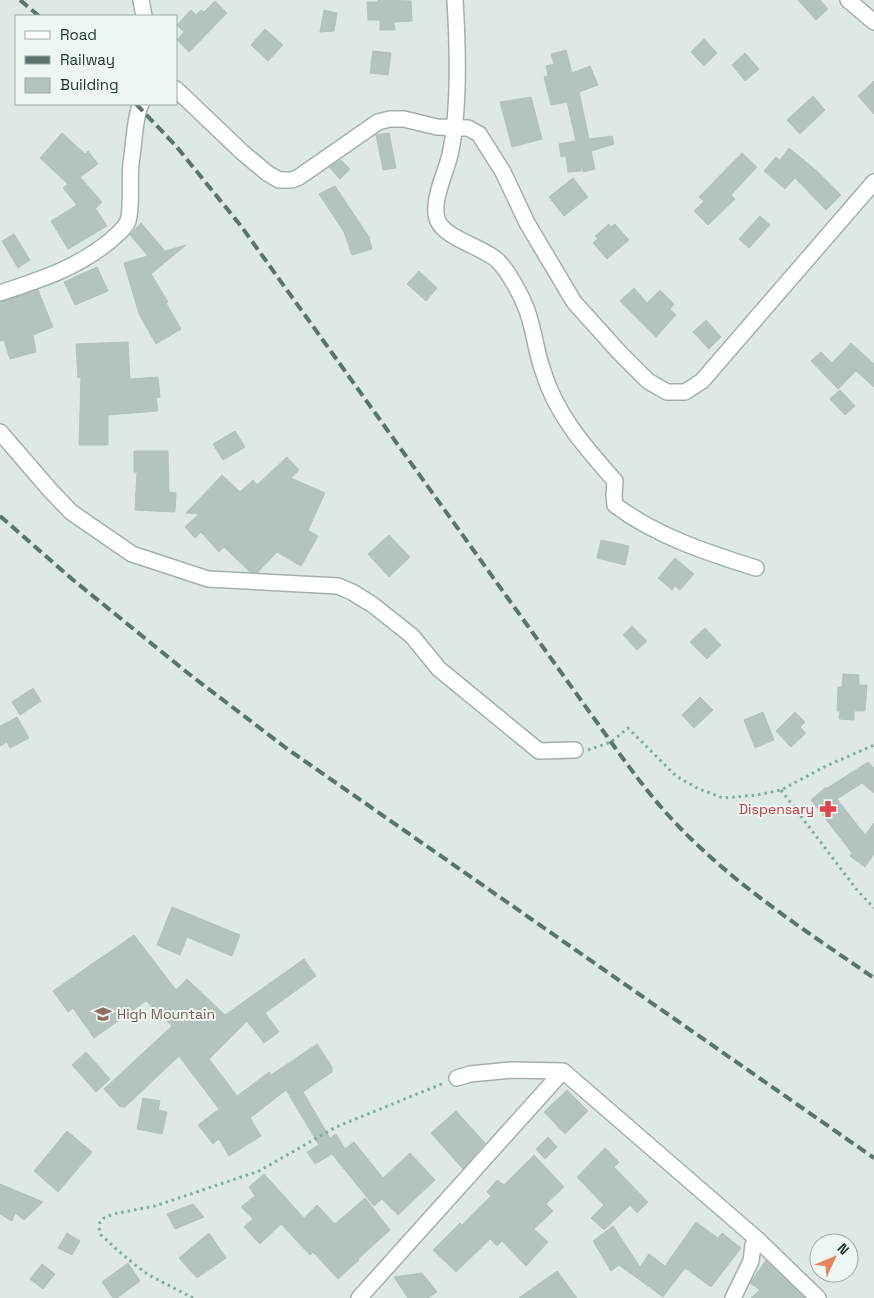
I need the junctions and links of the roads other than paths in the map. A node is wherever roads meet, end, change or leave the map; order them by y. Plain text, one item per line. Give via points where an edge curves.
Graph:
1 (141, 0) edge
2 (455, 0) edge
3 (848, 0) edge
4 (144, 15) edge
5 (874, 22) edge
6 (178, 91) edge
7 (140, 105) edge
8 (455, 128) junction
9 (874, 182) edge
10 (0, 293) edge
11 (0, 432) edge
12 (756, 568) dead end
13 (575, 750) road end
14 (563, 1071) junction
15 (457, 1078) road end
16 (758, 1239) junction
17 (360, 1298) edge
18 (733, 1298) edge
19 (818, 1298) edge

1 - 4 street
2 - 8 street
3 - 5 street
6 - 8 street via 242,152 279,180 299,177 378,122 404,119
7 - 10 street via 130,169 127,224 74,266
8 - 9 street via 468,128 485,142 527,223 574,302 648,381 667,392 685,392 702,381
8 - 12 street via 437,198 438,222 457,238 497,260 507,272 530,318 552,395 574,434 614,482 616,505 663,534
11 - 13 street via 71,512 132,554 208,579 338,586 352,592 412,636 439,669 539,751
14 - 15 street via 511,1070
14 - 16 street
14 - 17 street
16 - 18 street via 753,1245 752,1261
16 - 19 street

